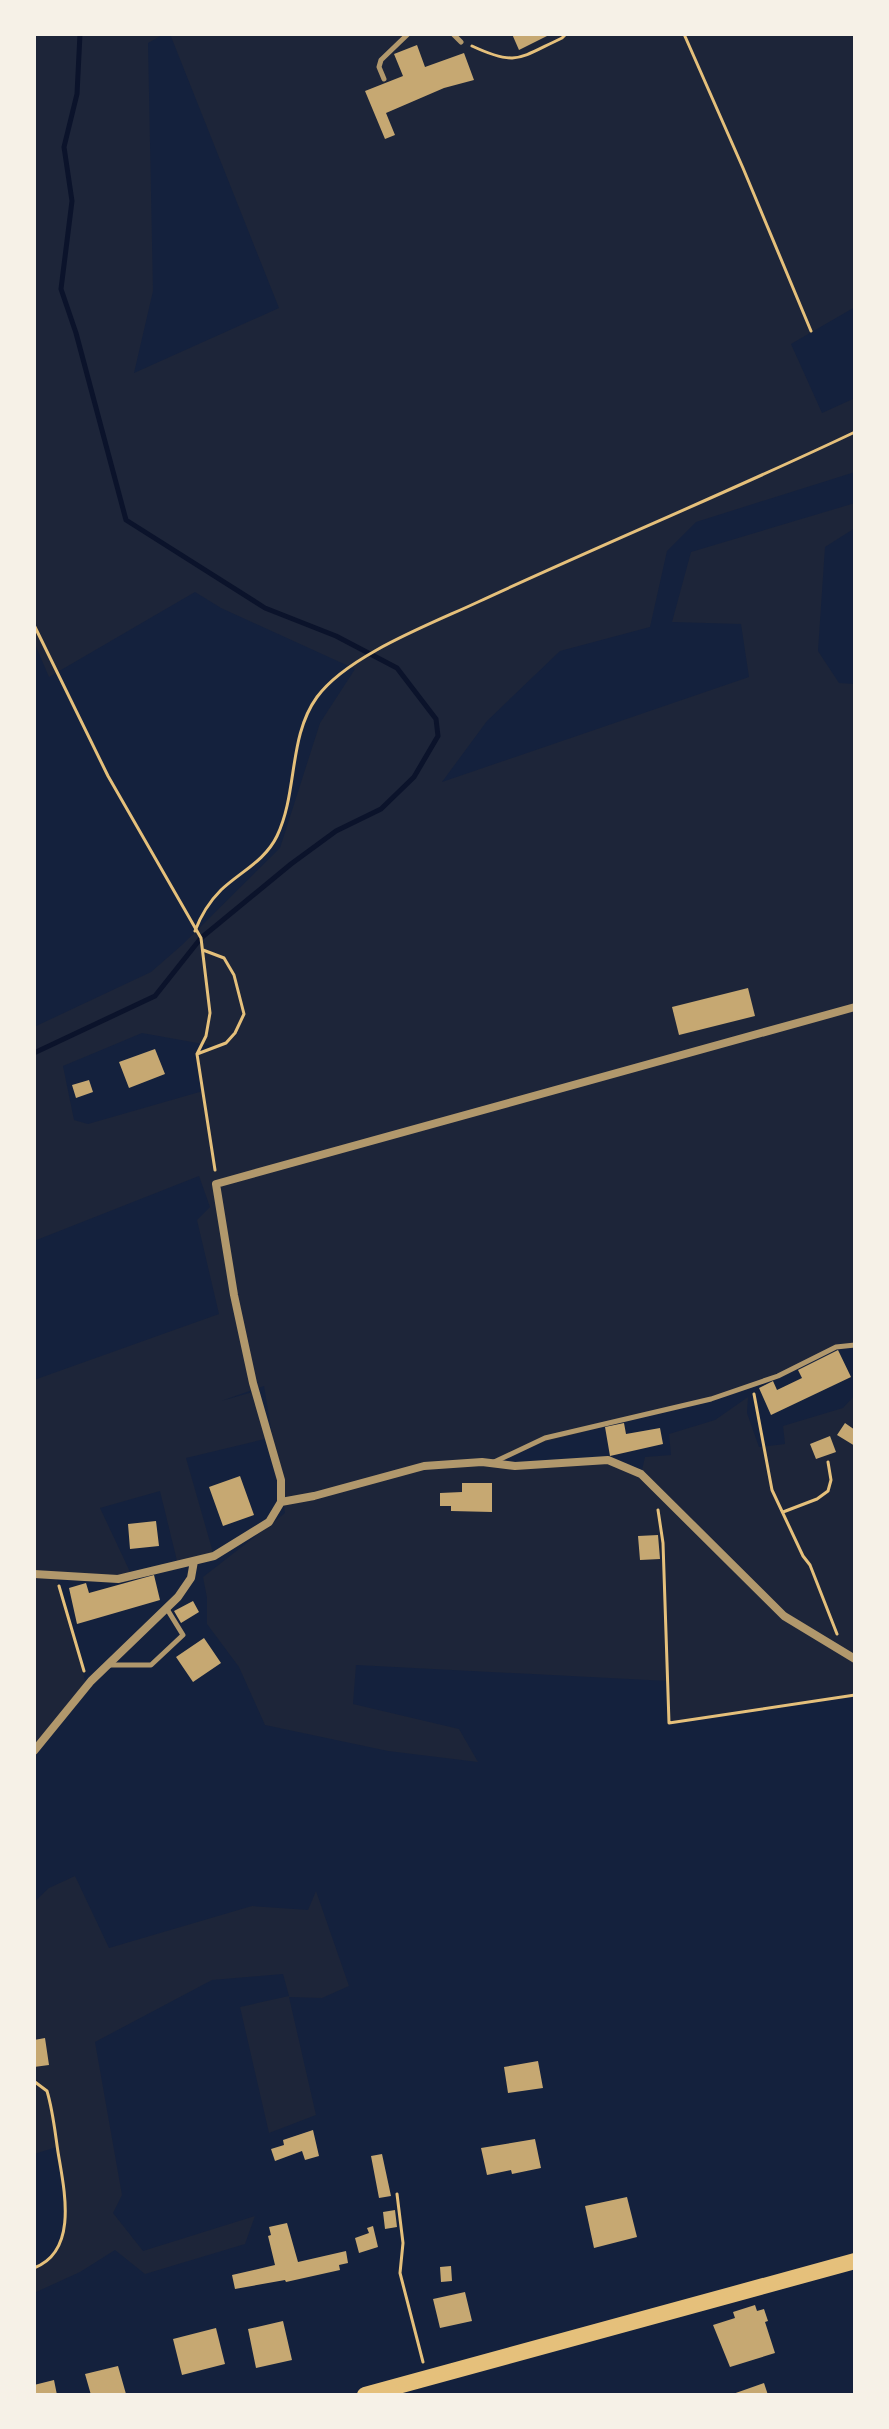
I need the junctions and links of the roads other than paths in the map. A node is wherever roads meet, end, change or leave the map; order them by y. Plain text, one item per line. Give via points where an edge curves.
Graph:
1 (408, 34) edge
2 (453, 34) edge
3 (461, 42) road end
4 (384, 79) dead end
5 (855, 1007) edge
6 (855, 1345) edge
7 (491, 1463) junction
8 (281, 1502) junction
9 (194, 1561) junction
10 (34, 1574) edge
11 (166, 1609) junction
12 (855, 1659) edge
13 (107, 1665) junction
14 (34, 1751) edge
15 (855, 2261) edge
16 (365, 2395) edge

1 - 4 lane via 381,60
2 - 3 lane
5 - 8 street via 216,1184 234,1295 281,1480
6 - 7 lane via 836,1347 778,1376 711,1399 545,1438
7 - 8 street via 424,1466
7 - 12 street via 608,1460 641,1474 784,1616
8 - 9 street via 269,1522 214,1556
9 - 10 street via 118,1579
9 - 11 street via 191,1578
11 - 13 street
11 - 13 lane via 183,1635 151,1665
13 - 14 street
15 - 16 main road

